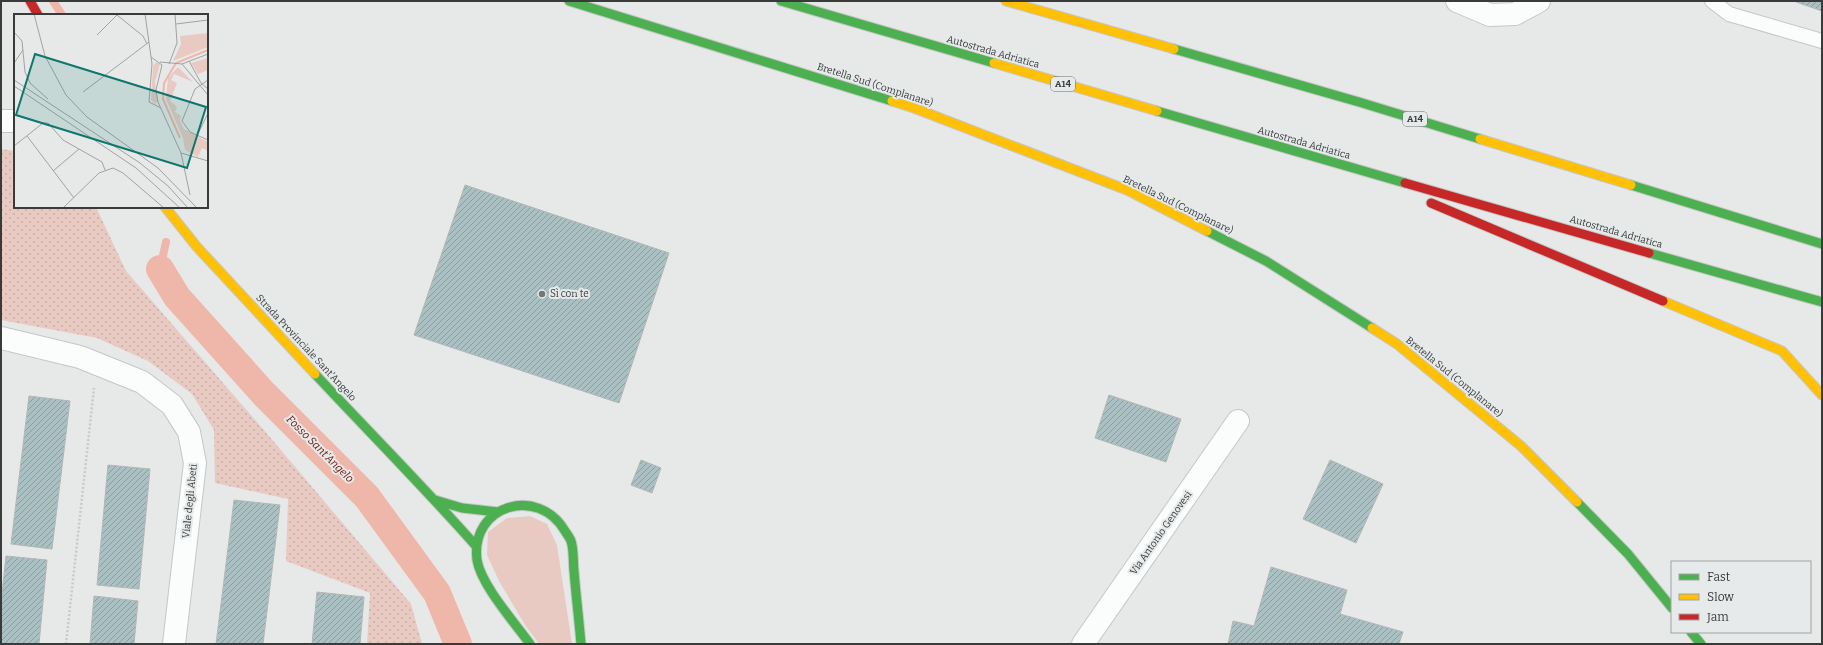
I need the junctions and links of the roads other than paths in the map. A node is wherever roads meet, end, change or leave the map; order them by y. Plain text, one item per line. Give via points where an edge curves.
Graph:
1 (30, 1) edge
2 (569, 1) edge
3 (782, 1) edge
4 (1006, 1) edge
5 (1457, 1) edge
6 (1539, 1) edge
7 (1712, 1) edge
8 (37, 14) edge
9 (1822, 41) edge
10 (1, 121) edge
11 (14, 121) edge
12 (1344, 166) junction
13 (1410, 194) dead end
14 (1424, 200) dead end
15 (166, 208) edge
16 (1822, 244) edge
17 (1822, 302) edge
18 (1, 338) edge
19 (1822, 395) edge
20 (1238, 421) dead end
21 (435, 500) junction
22 (498, 512) junction
23 (476, 546) junction
24 (1671, 607) edge
25 (1692, 633) edge
26 (174, 644) edge
27 (530, 644) edge
28 (582, 644) edge
29 (1083, 644) edge
30 (1701, 644) edge

1 - 8 main road
2 - 24 main road, Bretella Sud (Complanare) via 914,108 1127,190 1266,261 1397,344 1521,446 1628,554
3 - 12 main road, Autostrada Adriatica / A14
4 - 16 main road, A14 via 1359,102
5 - 6 street via 1490,15 1515,14
7 - 9 lane via 1729,14
10 - 11 street
12 - 13 main road
12 - 17 main road, Autostrada Adriatica / A14
14 - 19 main road via 1782,351
15 - 21 main road, Strada Provinciale Sant'Angelo via 197,246
18 - 26 street, Viale degli Abeti via 80,357 142,382 172,405 189,432 194,463
20 - 29 street, Via Antonio Genovesi
21 - 22 main road, Strada Provinciale Sant'Angelo via 462,508
21 - 23 main road, Strada Provinciale Sant'Angelo
22 - 23 main road via 487,521
22 - 28 main road via 510,506 536,506 548,510 566,529 571,541
23 - 27 main road via 482,575
25 - 30 main road

